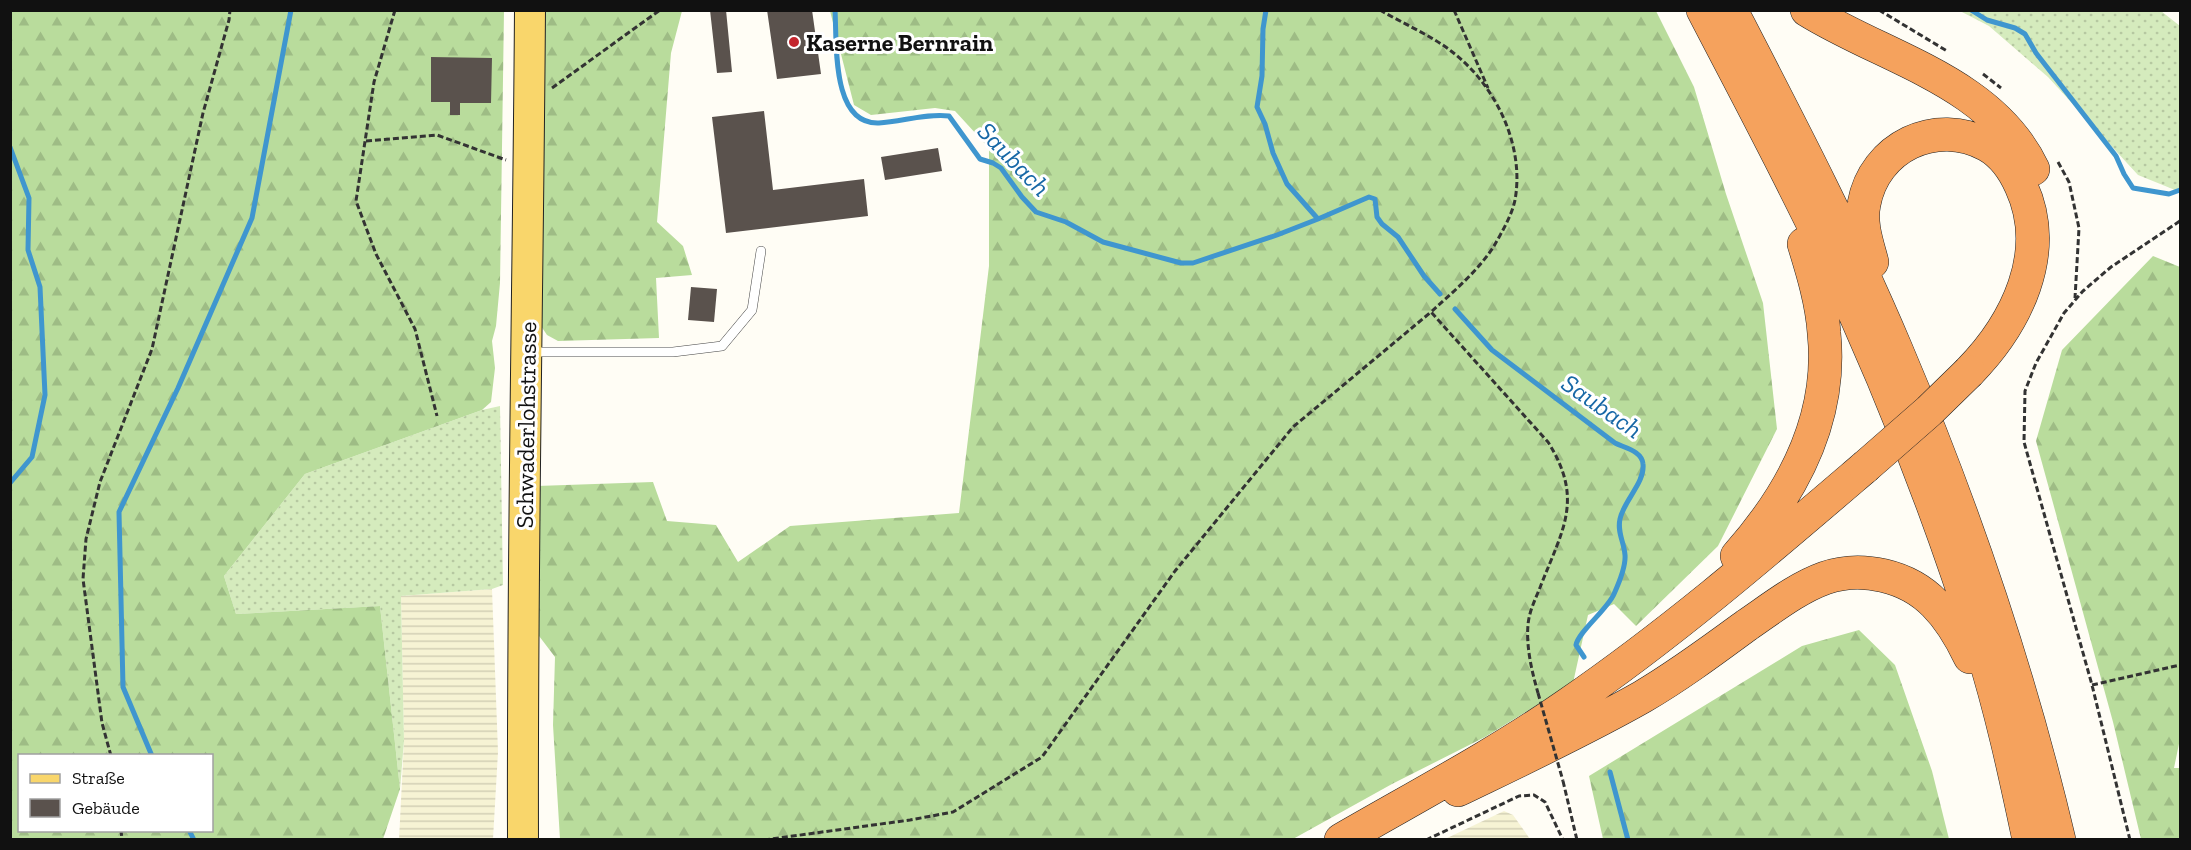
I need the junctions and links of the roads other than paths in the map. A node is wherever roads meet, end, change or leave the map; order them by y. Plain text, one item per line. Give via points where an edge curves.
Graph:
1 (530, 10) edge
2 (1703, 10) edge
3 (1731, 10) edge
4 (1807, 10) edge
5 (1758, 115) junction
6 (761, 251) dead end
7 (1896, 348) junction
8 (527, 352) junction
9 (1972, 380) junction
10 (1868, 475) junction
11 (1654, 643) junction
12 (2001, 717) junction
13 (1458, 790) junction
14 (523, 840) edge
15 (1342, 840) edge
16 (2029, 840) edge
17 (2059, 840) edge

1 - 8 main road, Schwaderlohstrasse
2 - 5 highway
3 - 7 highway via 1817,178
4 - 9 highway via 1973,98 2017,142 2037,177 2049,239 2040,289 2000,361
5 - 11 highway via 1817,291 1825,354 1818,415 1806,453 1774,510
5 - 12 highway via 1827,254 1898,418 1957,574
6 - 8 lane via 752,310 722,346 673,352
7 - 9 highway via 1863,225 1870,184 1885,160 1916,139 1948,134 1978,141 1996,151 2015,174 2029,208 2033,244 2026,282 2016,306
7 - 17 highway via 1980,565 2028,714
8 - 14 main road, Schwaderlohstrasse
9 - 10 highway
10 - 11 highway
10 - 13 highway via 1782,559 1658,659 1539,742
11 - 15 highway via 1521,736
12 - 13 highway via 1960,638 1934,603 1894,578 1869,573 1842,574 1816,582 1779,603 1642,697
12 - 16 highway
13 - 15 highway

